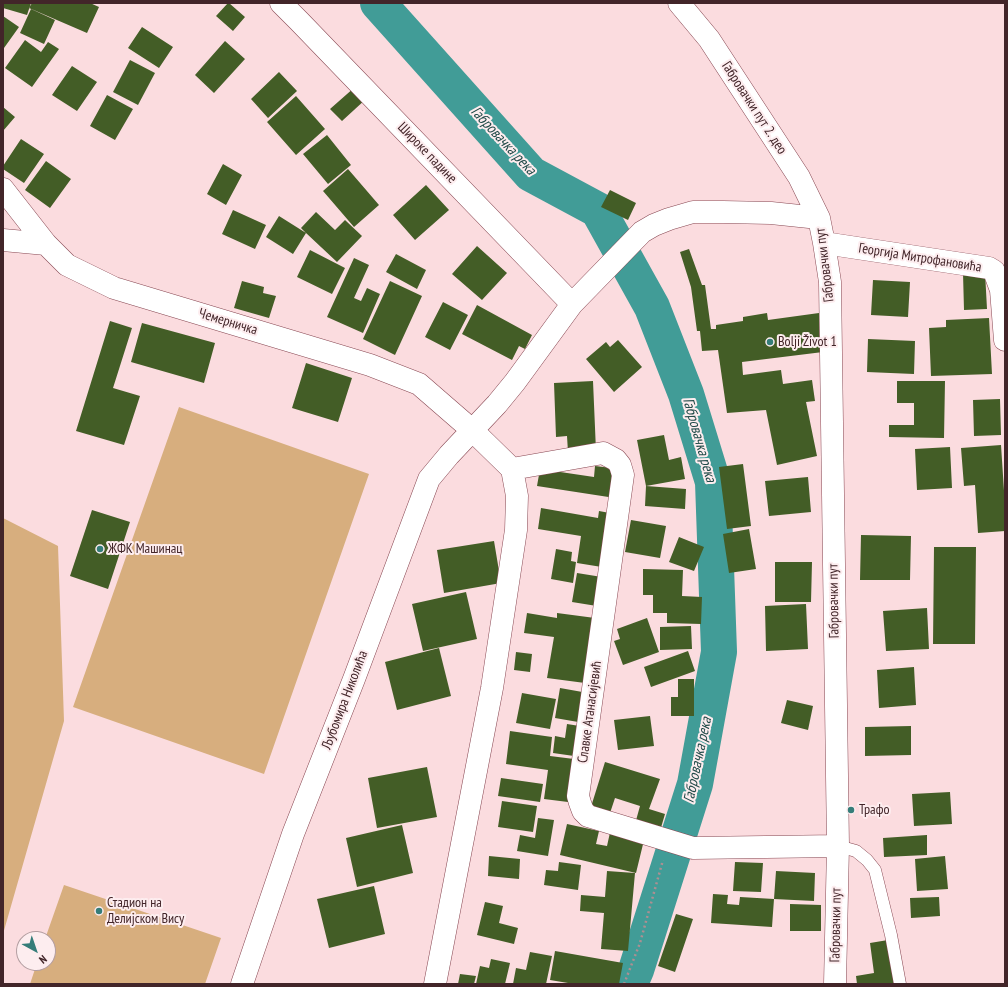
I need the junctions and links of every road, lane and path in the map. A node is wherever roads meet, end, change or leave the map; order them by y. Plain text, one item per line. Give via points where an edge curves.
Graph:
1 (281, 3) edge
2 (679, 3) edge
3 (3, 189) edge
4 (819, 218) junction
5 (3, 240) edge
6 (824, 243) junction
7 (46, 244) junction
8 (572, 304) junction
9 (1005, 340) edge
10 (472, 430) junction
11 (512, 469) junction
12 (669, 840) junction
13 (838, 846) junction
14 (242, 984) edge
15 (435, 984) edge
16 (624, 984) edge
17 (834, 984) edge
18 (900, 984) edge

1 - 8 street, Широке падине
2 - 4 street, Габровачки пут 2. део via 709,40 799,177
3 - 7 street, Чемерничка
4 - 6 street, Габровачки пут
4 - 8 street via 771,213 694,212 669,219 642,232
5 - 7 street
6 - 9 street, Георгија Митрофановића via 989,268 994,271 1001,290
6 - 13 street, Габровачки пут via 830,282
7 - 10 street, Чемерничка via 67,265 114,288 370,365 419,384
8 - 10 street via 506,393
10 - 11 street
10 - 14 street, Љубомира Николића via 429,479 293,834
11 - 12 street, Славке Атанасијевић via 604,453 620,465 623,475 578,796 583,811 588,816
11 - 15 street via 517,496 516,530 492,688
12 - 13 street, Славке Атанасијевић via 693,848
12 - 16 path via 640,943
13 - 17 street, Габровачки пут
13 - 18 lane via 856,851 874,870 891,935

